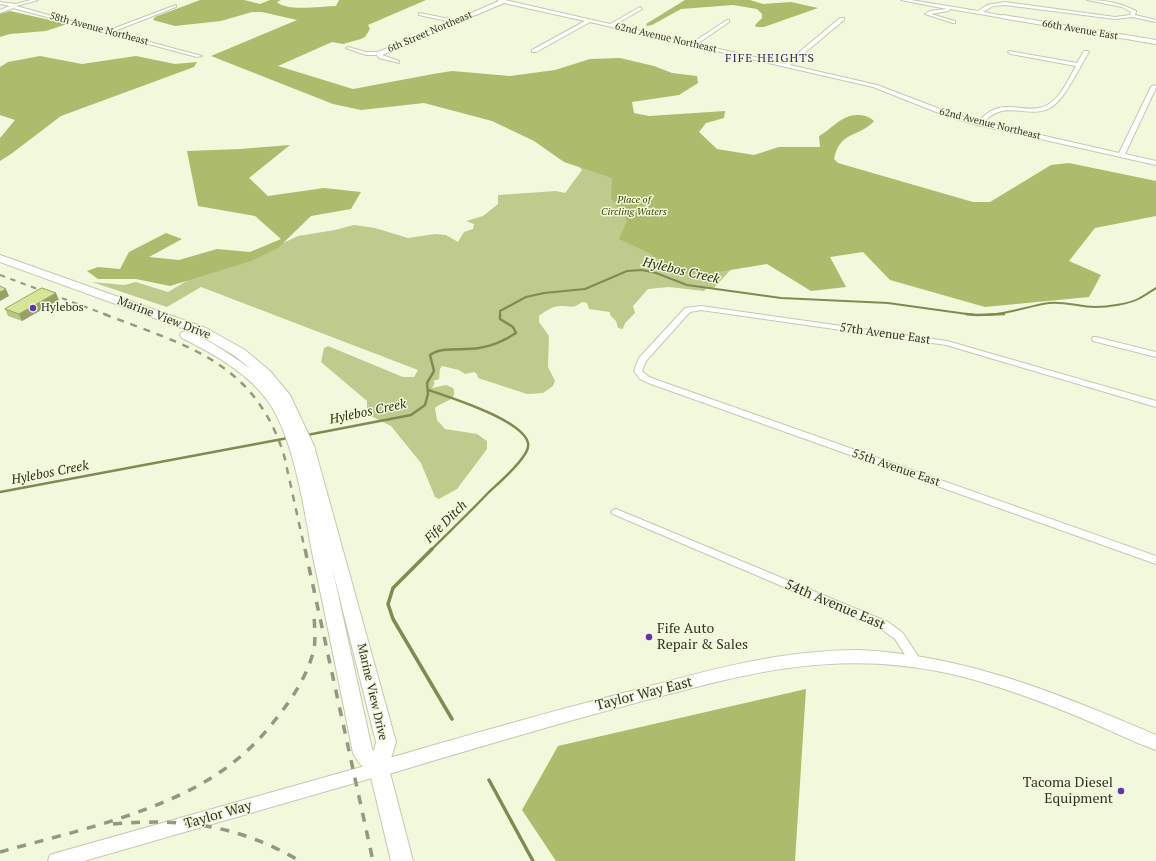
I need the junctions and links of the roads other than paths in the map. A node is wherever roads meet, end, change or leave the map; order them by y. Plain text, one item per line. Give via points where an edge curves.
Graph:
1 (36, 0) edge
2 (903, 0) edge
3 (1089, 0) edge
4 (501, 1) edge
5 (0, 3) edge
6 (13, 5) junction
7 (174, 6) dead end
8 (640, 8) dead end
9 (953, 8) junction
10 (0, 12) edge
11 (979, 13) junction
12 (422, 14) dead end
13 (1132, 16) junction
14 (1004, 17) joint
15 (842, 19) dead end
16 (588, 21) junction
17 (727, 21) dead end
18 (1156, 21) edge
19 (454, 22) junction
20 (953, 22) dead end
21 (610, 26) junction
22 (108, 32) junction
23 (1156, 42) edge
24 (692, 45) junction
25 (348, 48) dead end
26 (534, 51) dead end
27 (1011, 52) dead end
28 (1086, 52) dead end
29 (379, 54) junction
30 (199, 56) dead end
31 (397, 62) dead end
32 (1078, 65) junction
33 (786, 66) junction
34 (1154, 87) dead end
35 (980, 124) junction
36 (1121, 155) junction
37 (1156, 163) edge
38 (0, 258) edge
39 (0, 267) edge
40 (1096, 339) dead end
41 (1156, 356) edge
42 (638, 373) joint
43 (1156, 404) edge
44 (293, 424) junction
45 (302, 448) junction
46 (616, 512) dead end
47 (1156, 560) edge
48 (915, 661) junction
49 (1156, 743) edge
50 (378, 769) junction
51 (56, 861) edge
52 (402, 861) edge

1 - 6 street
2 - 9 street
3 - 13 street via 1123,6 1134,12
4 - 16 street, 62nd Avenue Northeast
4 - 19 street, 6th Street Northeast
5 - 6 street, 58th Avenue Northeast
6 - 10 street
6 - 22 street, 58th Avenue Northeast via 15,8
7 - 22 street
8 - 21 street
9 - 11 street
9 - 20 street via 927,14
11 - 13 street via 992,4 1009,4 1115,18
11 - 14 street
12 - 19 street
13 - 18 street
14 - 23 street, 66th Avenue East
15 - 33 street
16 - 21 street, 62nd Avenue Northeast
16 - 26 street
17 - 24 street
19 - 29 street, 6th Street Northeast
21 - 24 street, 62nd Avenue Northeast
22 - 30 street, 58th Avenue Northeast
24 - 33 street, 62nd Avenue Northeast
25 - 29 street
27 - 32 street
28 - 32 street
29 - 31 street
32 - 35 street via 1058,98 1050,106 995,111
33 - 35 street, 62nd Avenue Northeast via 874,86
34 - 36 street
35 - 36 street, 62nd Avenue Northeast
36 - 37 street, 62nd Avenue Northeast
38 - 44 main road, Marine View Drive via 165,317 221,341 265,374 285,398
39 - 44 main road, Marine View Drive via 178,331 210,347 250,374
40 - 41 street
42 - 43 street, 57th Avenue East via 642,360 688,310 701,308 947,343
42 - 47 street, 55th Avenue East via 658,384
44 - 45 main road, Marine View Drive
45 - 50 main road, Marine View Drive via 311,507 363,753
45 - 50 main road, Marine View Drive via 359,637 386,742
46 - 48 street, 54th Avenue East via 884,625 899,636
48 - 49 main road via 962,670 1021,687
48 - 50 main road, Taylor Way East via 837,656 764,664 538,722
50 - 51 street, Taylor Way
50 - 52 highway

